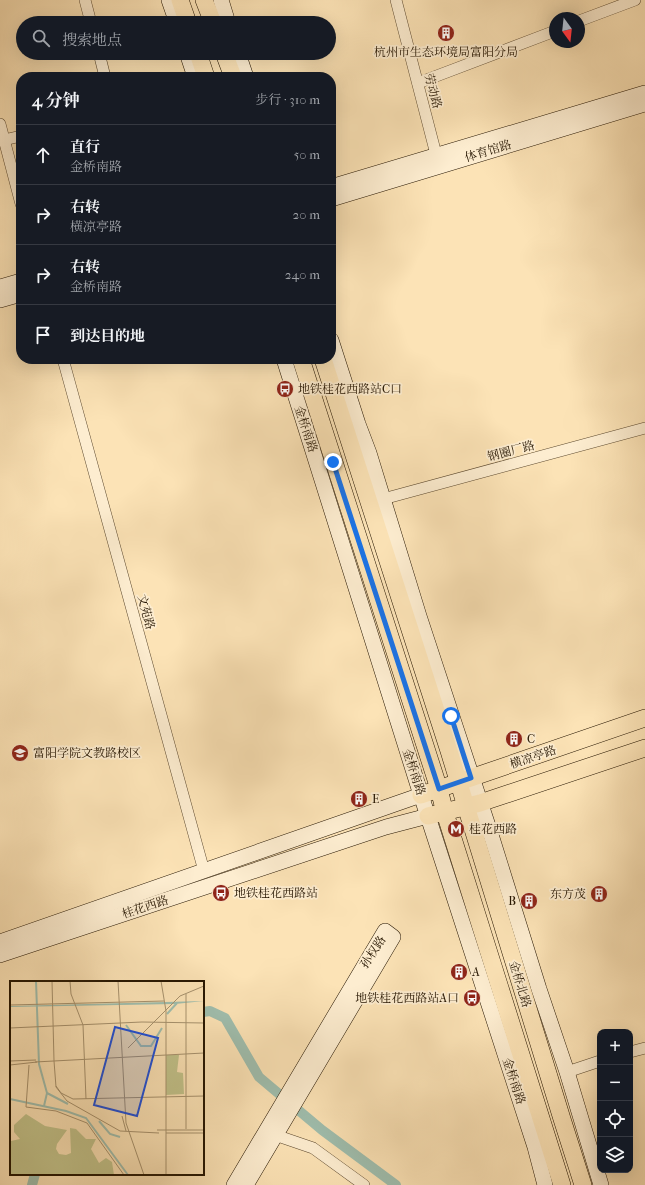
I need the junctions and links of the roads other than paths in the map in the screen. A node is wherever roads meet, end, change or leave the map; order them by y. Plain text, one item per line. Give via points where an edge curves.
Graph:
1 (85, 0) edge
2 (169, 0) edge
3 (180, 0) edge
4 (204, 0) edge
5 (221, 0) edge
6 (396, 0) edge
7 (635, 0) edge
8 (89, 16) edge
9 (175, 16) edge
10 (186, 16) edge
11 (210, 16) edge
12 (226, 16) edge
13 (585, 19) edge
14 (549, 33) edge
15 (101, 60) edge
16 (189, 60) edge
17 (200, 60) edge
18 (227, 60) edge
19 (240, 60) edge
20 (104, 72) edge
21 (193, 72) edge
22 (204, 72) edge
23 (231, 72) edge
24 (244, 72) edge
25 (418, 83) junction
26 (645, 93) edge
27 (645, 104) edge
28 (0, 124) edge
29 (16, 137) edge
30 (4, 140) junction
31 (438, 160) junction
32 (16, 185) edge
33 (336, 186) edge
34 (336, 197) edge
35 (16, 282) edge
36 (0, 287) edge
37 (16, 295) edge
38 (0, 300) edge
39 (336, 356) edge
40 (64, 364) edge
41 (286, 364) edge
42 (303, 364) edge
43 (325, 364) edge
44 (338, 404) junction
45 (358, 425) junction
46 (645, 428) edge
47 (333, 462) junction
48 (326, 490) junction
49 (383, 499) junction
50 (645, 718) edge
51 (645, 748) edge
52 (465, 780) junction
53 (439, 789) junction
54 (421, 795) junction
55 (473, 805) junction
56 (436, 814) junction
57 (204, 871) junction
58 (0, 942) edge
59 (0, 955) edge
60 (645, 1048) edge
61 (633, 1051) edge
62 (597, 1062) edge
63 (567, 1072) junction
64 (295, 1092) junction
65 (541, 1118) junction
66 (277, 1126) junction
67 (535, 1147) junction
68 (234, 1185) edge
69 (246, 1185) edge
70 (364, 1185) edge
71 (545, 1185) edge
72 (562, 1185) edge
73 (583, 1185) edge
74 (601, 1185) edge

1 - 8 street
2 - 9 main road
3 - 10 main road
4 - 11 main road
5 - 12 main road
6 - 25 street, 劳动路
7 - 13 street
14 - 25 street
15 - 20 street
16 - 21 main road
17 - 22 main road
18 - 23 main road
19 - 24 main road
25 - 31 street, 劳动路
26 - 31 main road, 体育馆路
27 - 31 main road, 体育馆路
28 - 30 street
29 - 30 street
30 - 32 street
31 - 33 main road, 体育馆路
31 - 34 main road, 体育馆路
35 - 36 main road
37 - 38 main road
39 - 45 main road
40 - 57 street, 文苑路
41 - 48 main road, 金桥南路
42 - 47 main road, 金桥南路
43 - 44 main road
44 - 45 main road
44 - 52 main road
45 - 49 main road
46 - 49 street, 钢圈厂路
47 - 48 main road
47 - 53 main road, 金桥南路
48 - 54 main road, 金桥南路
49 - 52 main road
50 - 52 main road, 横凉亭路
51 - 55 main road
52 - 53 main road, 横凉亭路
52 - 55 main road, 金桥北路
53 - 54 main road, 横凉亭路
53 - 56 main road, 金桥北路
54 - 56 main road, 金桥南路
54 - 57 main road, 桂花西路
55 - 56 main road
55 - 63 main road, 金桥北路
55 - 73 main road, 金桥北路
56 - 59 main road, 桂花西路 via 386,827
56 - 65 main road, 金桥北路
56 - 67 main road, 金桥南路
57 - 58 main road, 桂花西路
60 - 61 street
62 - 63 street
63 - 74 main road, 金桥北路
64 - 64 main road, 孙权路 via 393,937 385,931
64 - 66 main road, 孙权路
65 - 67 main road
65 - 72 main road, 金桥北路
66 - 68 main road, 孙权路
66 - 69 main road, 孙权路
66 - 70 street
67 - 71 main road, 金桥南路

